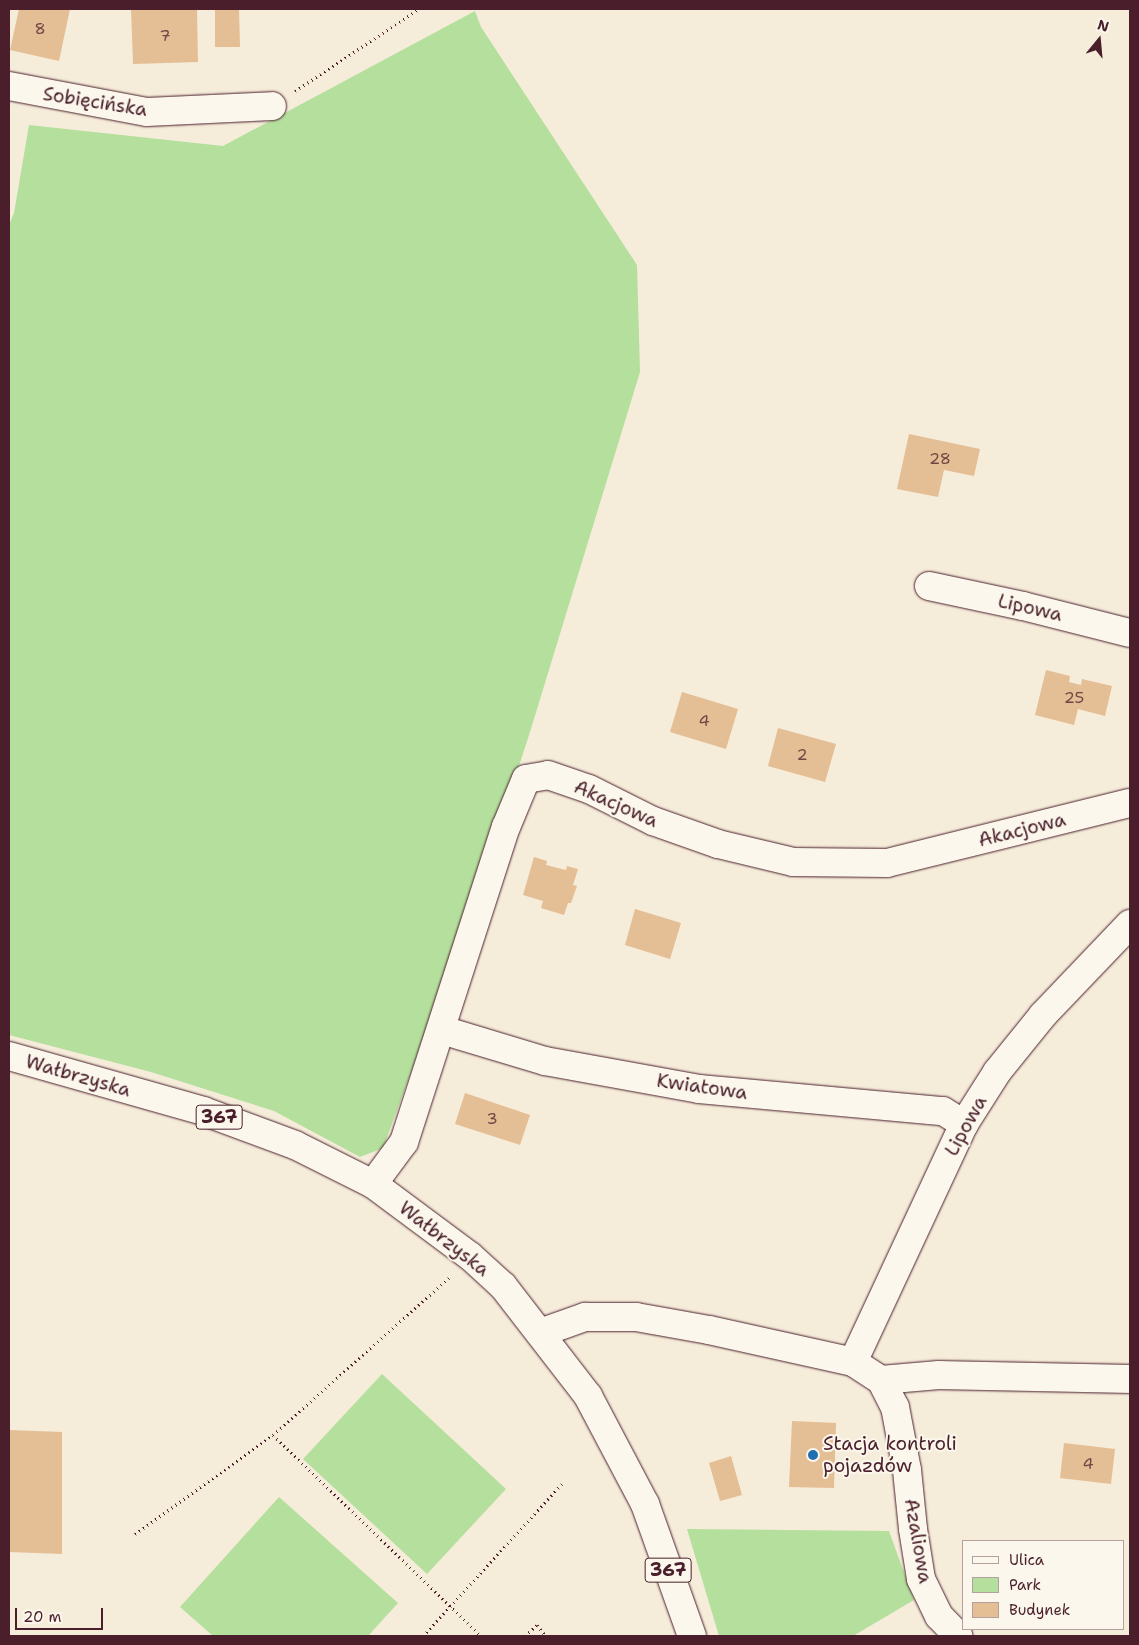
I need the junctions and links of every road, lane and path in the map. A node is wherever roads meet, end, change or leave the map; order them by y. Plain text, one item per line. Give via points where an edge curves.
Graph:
1 (419, 9) edge
2 (9, 86) edge
3 (272, 106) joint
4 (929, 586) dead end
5 (1130, 633) edge
6 (1130, 803) edge
7 (1130, 924) edge
8 (442, 1030) junction
9 (9, 1056) edge
10 (964, 1124) junction
11 (373, 1184) junction
12 (470, 1256) junction
13 (540, 1333) junction
14 (853, 1362) junction
15 (1130, 1379) edge
16 (881, 1380) junction
17 (273, 1436) junction
18 (562, 1484) dead end
19 (135, 1534) dead end
20 (451, 1606) junction
21 (424, 1636) edge
22 (481, 1636) edge
23 (525, 1636) edge
24 (546, 1636) edge
25 (692, 1636) edge
26 (958, 1636) edge

1 - 3 path
2 - 3 street, Sobięcińska via 147,112
4 - 5 street, Lipowa
6 - 8 street, Akacjowa via 887,863 793,862 718,844 653,822 589,789 548,775 526,779 506,827
7 - 10 street, Lipowa via 1043,1015 997,1072
8 - 10 street, Kwiatowa via 545,1061 699,1090 943,1111
8 - 11 street, Akacjowa via 404,1142
9 - 11 street, Wałbrzyska / 367 via 203,1111 295,1145
10 - 14 street, Lipowa
11 - 12 street, Wałbrzyska / 367
12 - 13 street, Wałbrzyska / 367 via 503,1286
12 - 17 path
13 - 14 street via 585,1317 636,1317
13 - 25 street, Wałbrzyska / 367 via 588,1396 645,1504
14 - 16 street
15 - 16 street via 940,1375
16 - 26 street, Azaliowa via 895,1407 922,1579 939,1616
17 - 19 path
17 - 20 path
18 - 20 path
20 - 21 path
20 - 22 path
23 - 24 path via 537,1625

